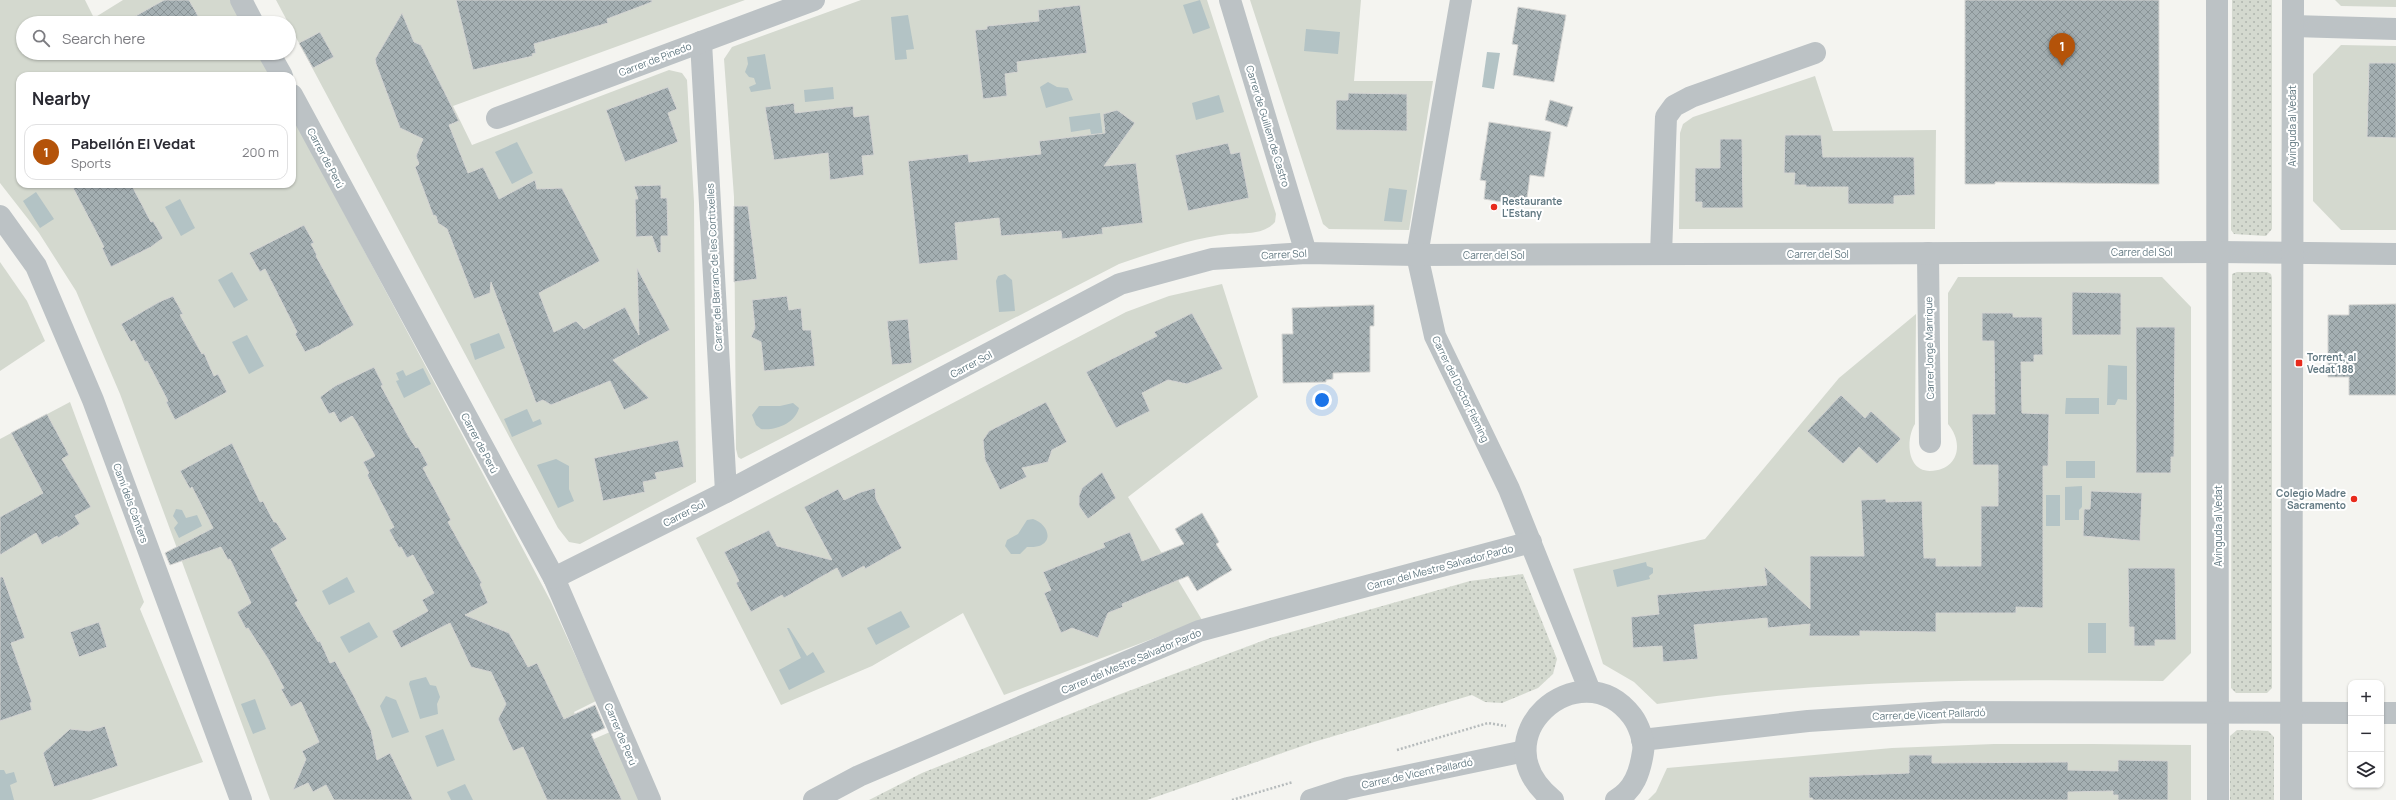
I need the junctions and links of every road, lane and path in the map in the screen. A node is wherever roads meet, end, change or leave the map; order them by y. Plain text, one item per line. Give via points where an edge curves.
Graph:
1 (241, 0) edge
2 (814, 0) edge
3 (1230, 0) edge
4 (1461, 0) edge
5 (2217, 0) edge
6 (2293, 0) edge
7 (249, 16) edge
8 (2293, 26) junction
9 (2396, 29) edge
10 (701, 42) junction
11 (1815, 53) dead end
12 (274, 60) edge
13 (280, 72) edge
14 (296, 102) edge
15 (497, 118) dead end
16 (0, 216) edge
17 (2218, 252) junction
18 (1306, 253) junction
19 (1928, 253) junction
20 (2292, 253) junction
21 (1661, 254) junction
22 (2396, 254) edge
23 (1417, 255) junction
24 (1930, 442) dead end
25 (726, 492) junction
26 (1531, 542) junction
27 (554, 578) junction
28 (1590, 692) junction
29 (2218, 712) junction
30 (2396, 712) edge
31 (2292, 713) junction
32 (2348, 713) edge
33 (2384, 713) edge
34 (1642, 740) junction
35 (1525, 751) junction
36 (241, 800) edge
37 (650, 800) edge
38 (814, 800) edge
39 (1311, 800) edge
40 (1553, 800) edge
41 (1616, 800) edge
42 (2218, 800) edge
43 (2291, 800) edge

1 - 7 street
2 - 10 street, Carrer de Pinedo
3 - 18 street, Carrer de Guillem de Castro
4 - 23 street, Carrer del Doctor Flèming
5 - 17 street, Avinguda al Vedat
6 - 8 street, Avinguda al Vedat
8 - 9 street
8 - 20 street, Avinguda al Vedat
10 - 15 street, Carrer de Pinedo
10 - 25 street, Carrer del Barranc de les Cortitxelles
11 - 21 street via 1691,97 1674,106 1666,117
12 - 13 street
14 - 27 street, Carrer de Perú
16 - 36 street, Camí dels Cànters via 36,266 93,400
17 - 19 street, Carrer del Sol
17 - 20 street
17 - 29 street, Avinguda al Vedat
18 - 23 street, Carrer Sol
18 - 25 street, Carrer Sol via 1212,259 1120,284
19 - 21 street, Carrer del Sol
19 - 24 street, Carrer Jorge Manrique
20 - 22 street
20 - 31 street, Avinguda al Vedat
21 - 23 street, Carrer del Sol
23 - 26 street, Carrer del Doctor Flèming via 1434,336 1509,489
25 - 27 street, Carrer Sol
26 - 28 street, Carrer del Doctor Flèming
26 - 38 street, Carrer del Mestre Salvador Pardo via 1199,631 859,776
27 - 37 street, Carrer de Perú
28 - 34 street via 1616,700 1624,706 1637,723
28 - 35 street via 1577,692 1558,698 1535,718 1527,736
29 - 31 street, Carrer de Vicent Pallardó
29 - 34 street, Carrer de Vicent Pallardó via 1946,712 1808,720
29 - 42 street, Avinguda al Vedat
30 - 33 street
31 - 32 street, Carrer de Vicent Pallardó
31 - 43 street, Avinguda al Vedat
34 - 41 street via 1644,748 1640,772 1630,789
35 - 39 street, Carrer de Vicent Pallardó via 1348,788
35 - 40 street via 1529,771 1540,789

